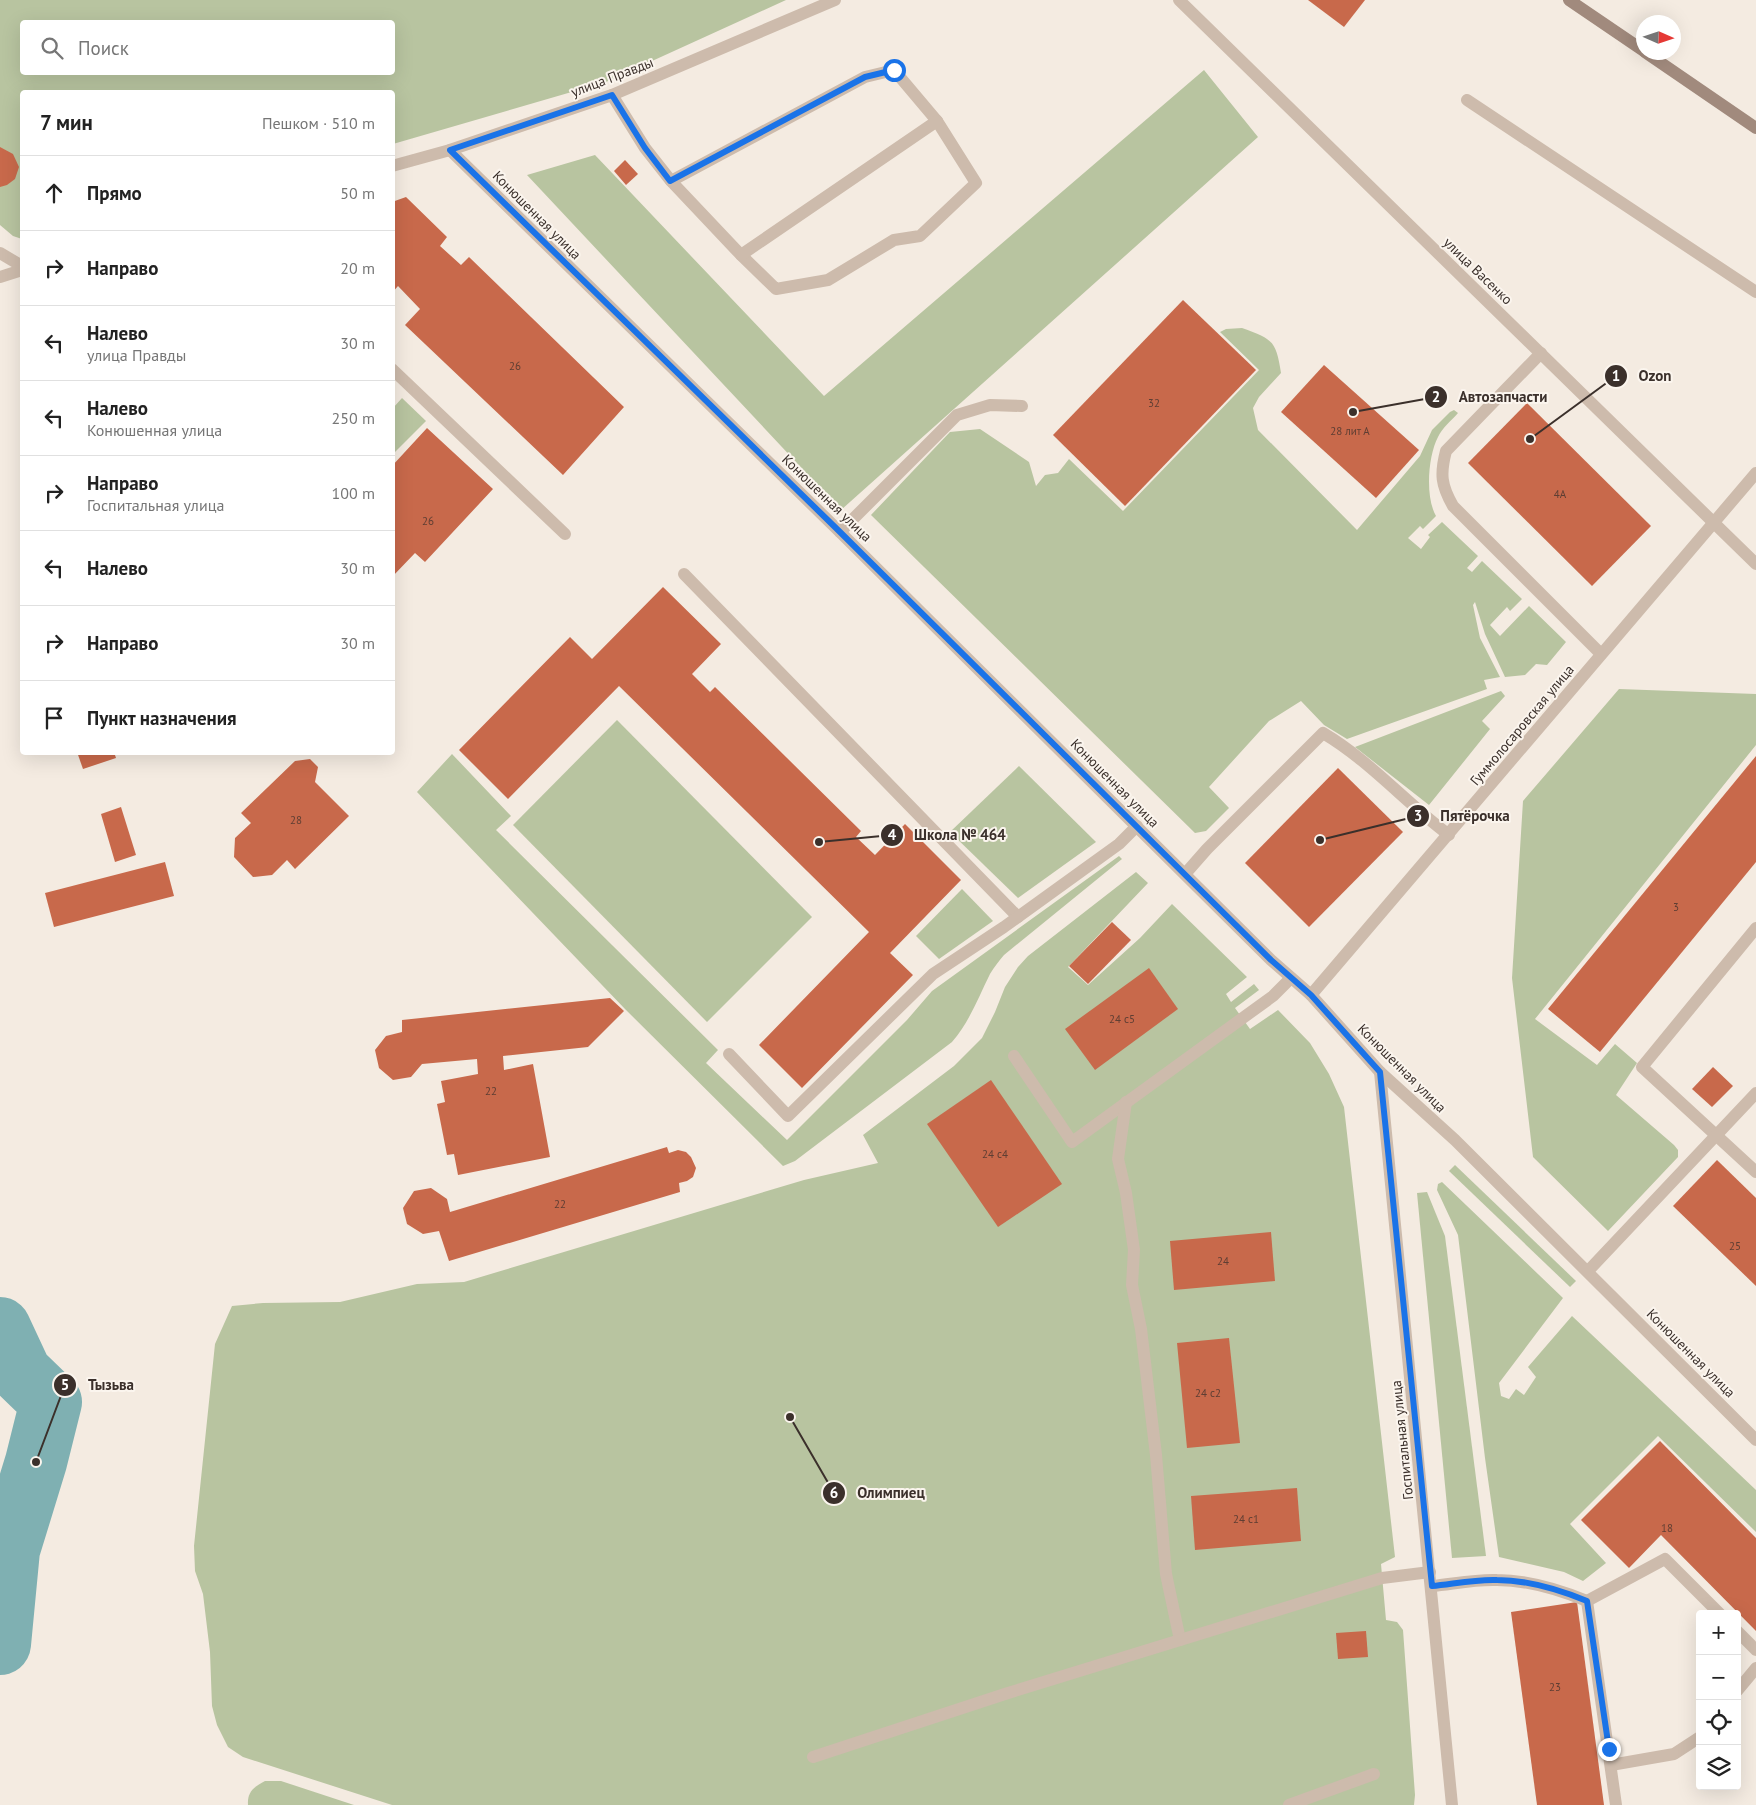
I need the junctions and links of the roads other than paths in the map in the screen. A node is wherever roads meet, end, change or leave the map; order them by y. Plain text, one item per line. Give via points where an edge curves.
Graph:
1 (835, 0) edge
2 (1179, 0) edge
3 (1569, 0) edge
4 (1636, 46) edge
5 (1656, 60) edge
6 (612, 95) junction
7 (1467, 100) dead end
8 (937, 121) junction
9 (1756, 128) edge
10 (450, 150) junction
11 (395, 165) edge
12 (670, 181) junction
13 (0, 253) edge
14 (741, 255) junction
15 (20, 265) edge
16 (20, 271) edge
17 (0, 277) edge
18 (1756, 292) edge
19 (1541, 353) junction
20 (395, 372) edge
21 (1022, 406) dead end
22 (1756, 473) edge
23 (1713, 522) junction
24 (840, 532) junction
25 (565, 534) dead end
26 (1756, 564) edge
27 (684, 574) dead end
28 (1601, 654) junction
29 (1137, 826) junction
30 (1449, 835) junction
31 (1186, 874) junction
32 (1018, 917) junction
33 (1756, 928) edge
34 (1291, 978) junction
35 (1311, 995) junction
36 (728, 1054) dead end
37 (1014, 1056) dead end
38 (1380, 1072) junction
39 (1756, 1093) edge
40 (1126, 1102) junction
41 (1716, 1134) junction
42 (1756, 1172) edge
43 (1588, 1271) junction
44 (1756, 1440) edge
45 (1430, 1572) junction
46 (1432, 1586) junction
47 (1587, 1601) junction
48 (1716, 1610) edge
49 (1741, 1635) edge
50 (1180, 1640) junction
51 (1756, 1650) edge
52 (1756, 1668) edge
53 (1741, 1686) edge
54 (1696, 1740) edge
55 (813, 1756) dead end
56 (1611, 1765) junction
57 (1374, 1774) dead end
58 (1289, 1805) edge
59 (1452, 1805) edge
60 (1616, 1805) edge

1 - 6 street, улица Правды
2 - 19 street, улица Васенко
3 - 4 main road
5 - 9 main road
6 - 10 street, улица Правды
6 - 12 street
7 - 18 street
8 - 12 street via 894,70 865,77
8 - 14 street
8 - 14 street via 976,183 920,236 894,240 828,280 776,289
10 - 11 street, улица Правды
10 - 24 street, Конюшенная улица
12 - 14 street
13 - 15 street
16 - 17 street
19 - 23 street, улица Васенко
19 - 28 street via 1446,451 1442,484 1453,506
20 - 25 street
21 - 24 street via 990,405 957,415
22 - 23 street, Гуммолосаровская улица
23 - 26 street, улица Васенко
23 - 28 street, Гуммолосаровская улица
24 - 29 street, Конюшенная улица
27 - 32 street
28 - 30 street, Гуммолосаровская улица
29 - 31 street, Конюшенная улица
29 - 32 street via 1119,844
30 - 31 street via 1344,746 1323,733
30 - 35 street, Гуммолосаровская улица
31 - 34 street, Конюшенная улица
32 - 36 street via 933,974 788,1116
33 - 41 street via 1642,1066
34 - 35 street, Конюшенная улица
34 - 40 street via 1273,996
35 - 38 street, Конюшенная улица
37 - 40 street via 1072,1142
38 - 43 street, Конюшенная улица via 1455,1140
38 - 45 street, Госпитальная улица
39 - 41 street
40 - 50 street via 1118,1159 1134,1250 1132,1285 1141,1329 1156,1455 1166,1574
41 - 42 street
41 - 43 street
43 - 44 street, Конюшенная улица
45 - 46 street, Госпитальная улица
45 - 50 street via 1382,1578
46 - 47 street via 1496,1580 1525,1582 1557,1589
46 - 59 street, Госпитальная улица
47 - 48 street via 1665,1559
47 - 56 street
49 - 51 street
50 - 55 street
52 - 53 street
54 - 56 street via 1674,1754
56 - 60 street
57 - 58 street

